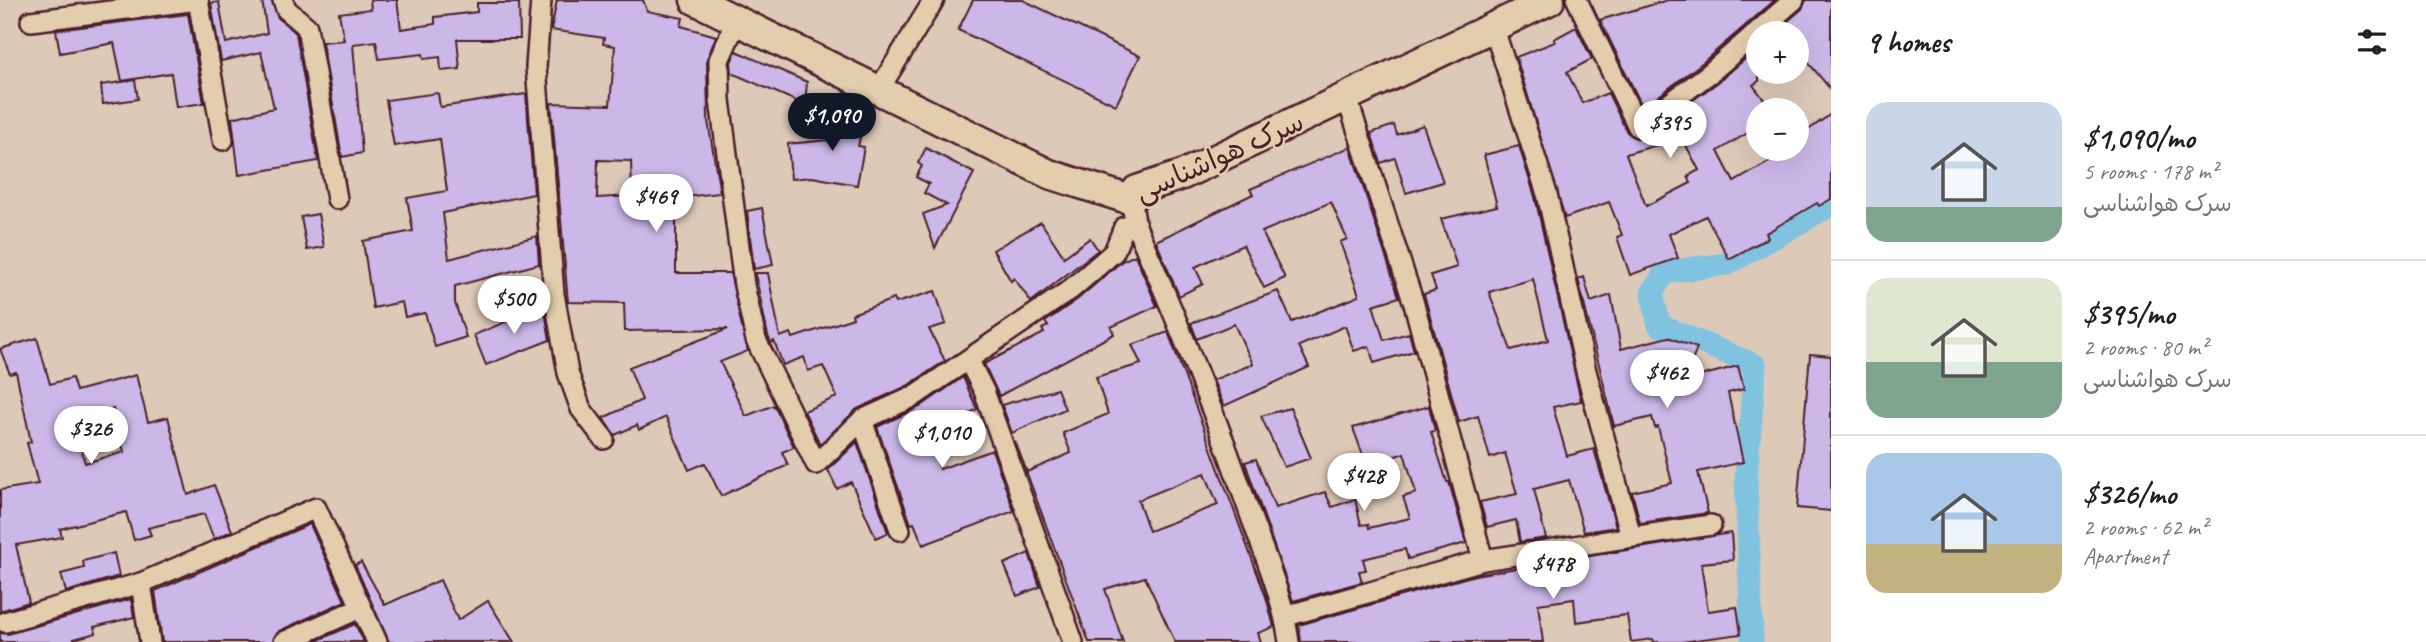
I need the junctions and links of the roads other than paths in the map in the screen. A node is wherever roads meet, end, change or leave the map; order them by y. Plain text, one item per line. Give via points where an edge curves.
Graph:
1 (198, 0) edge
2 (283, 0) edge
3 (541, 0) edge
4 (695, 0) edge
5 (934, 0) edge
6 (1550, 0) edge
7 (1577, 0) edge
8 (1794, 0) edge
9 (31, 22) dead end
10 (736, 22) junction
11 (1494, 29) junction
12 (878, 91) junction
13 (1347, 98) junction
14 (223, 140) dead end
15 (337, 199) dead end
16 (1133, 213) junction
17 (970, 361) junction
18 (862, 420) junction
19 (604, 439) dead end
20 (1711, 525) dead end
21 (900, 530) dead end
22 (1631, 536) junction
23 (1483, 560) junction
24 (141, 583) junction
25 (360, 608) junction
26 (1286, 616) junction
27 (5, 622) dead end
28 (150, 642) edge
29 (284, 642) edge
30 (377, 642) edge
31 (1073, 642) edge
32 (1289, 642) edge

1 - 9 street
1 - 14 street
2 - 15 street via 286,9 307,27
3 - 19 street via 536,67 554,294 568,373 582,409
4 - 10 street, سرک هواشناسی
5 - 12 street
6 - 11 street, سرک هواشناسی
7 - 8 street via 1638,127 1710,73
10 - 12 street, سرک هواشناسی
10 - 18 street via 719,60 720,100 744,285 756,341 816,464
11 - 13 street, سرک هواشناسی
11 - 22 street via 1547,194 1586,371
12 - 16 street, سرک هواشناسی
13 - 16 street, سرک هواشناسی via 1182,175 1137,190
13 - 23 street via 1414,304
16 - 17 street via 1114,252 1070,290
16 - 26 street via 1188,344
17 - 18 street via 913,397
17 - 31 street via 985,391
18 - 21 street
20 - 22 street
22 - 23 street
23 - 26 street
24 - 25 street via 316,508
24 - 27 street
24 - 28 street
25 - 29 street
25 - 30 street
26 - 32 street

